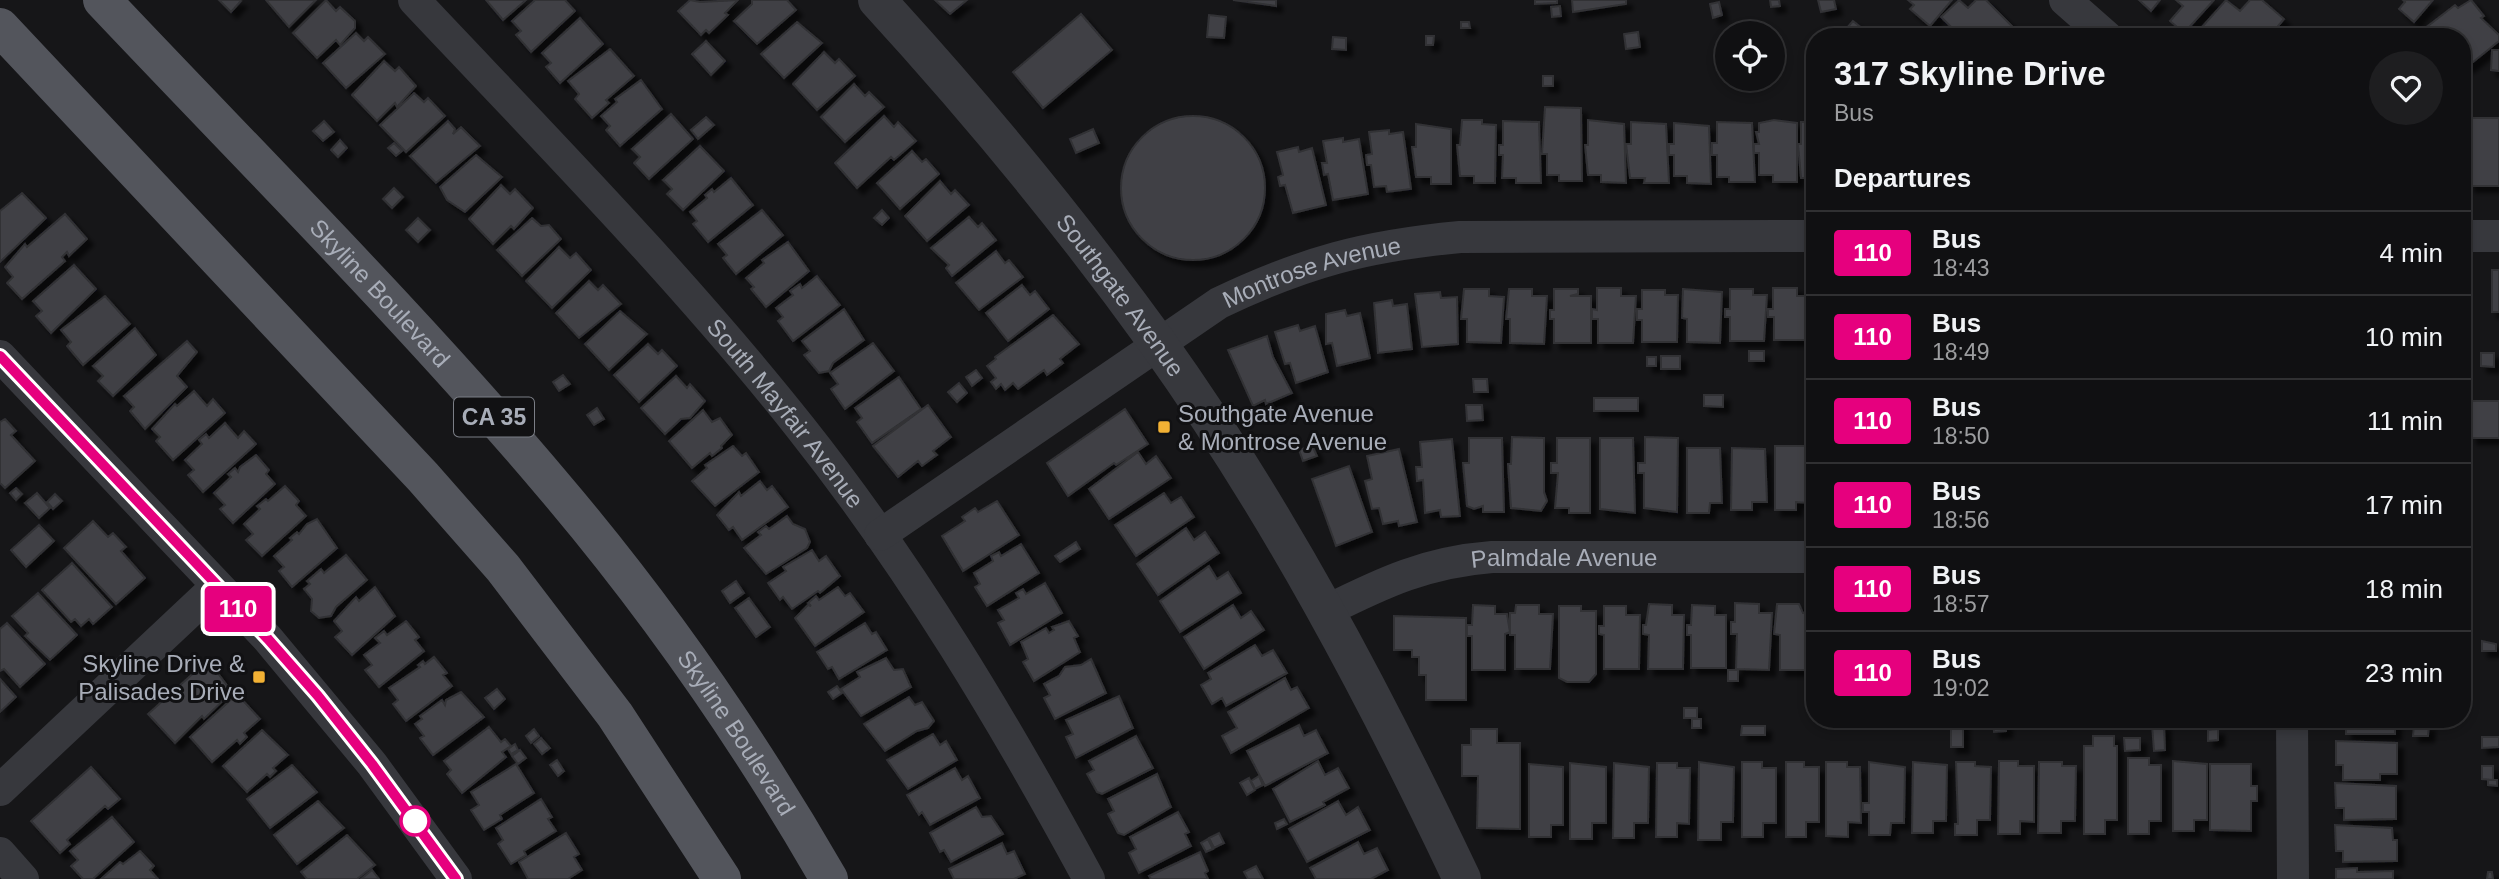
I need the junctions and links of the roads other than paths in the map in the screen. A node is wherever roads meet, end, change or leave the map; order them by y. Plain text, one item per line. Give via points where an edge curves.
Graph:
1 (102, 0) edge
2 (414, 0) edge
3 (877, 0) edge
4 (2065, 0) edge
5 (0, 27) edge
6 (2097, 28) edge
7 (1806, 236) edge
8 (2471, 236) edge
9 (2499, 236) edge
10 (1157, 343) junction
11 (0, 356) edge
12 (880, 535) junction
13 (1806, 557) edge
14 (216, 587) junction
15 (1326, 611) junction
16 (2292, 728) edge
17 (0, 790) edge
18 (0, 853) edge
19 (23, 879) edge
20 (456, 879) edge
21 (722, 879) edge
22 (829, 879) edge
23 (1089, 879) edge
24 (1462, 879) edge
25 (2293, 879) edge

1 - 22 main road, Skyline Boulevard / CA 35 via 554,485 704,683
2 - 12 street, South Mayfair Avenue via 729,339
3 - 10 street, Southgate Avenue via 1004,147
4 - 6 street
5 - 21 main road via 406,458 503,568 615,715
7 - 10 street, Montrose Avenue via 1460,237 1402,243 1342,254 1278,275 1219,303
8 - 9 street
10 - 12 street, Montrose Avenue
10 - 15 street, Southgate Avenue via 1225,444
11 - 14 street
12 - 23 street, South Mayfair Avenue via 961,655
13 - 15 street, Palmdale Avenue via 1455,560 1379,584
14 - 17 street
14 - 20 street via 318,696
15 - 24 street, Southgate Avenue
16 - 25 street
18 - 19 street

